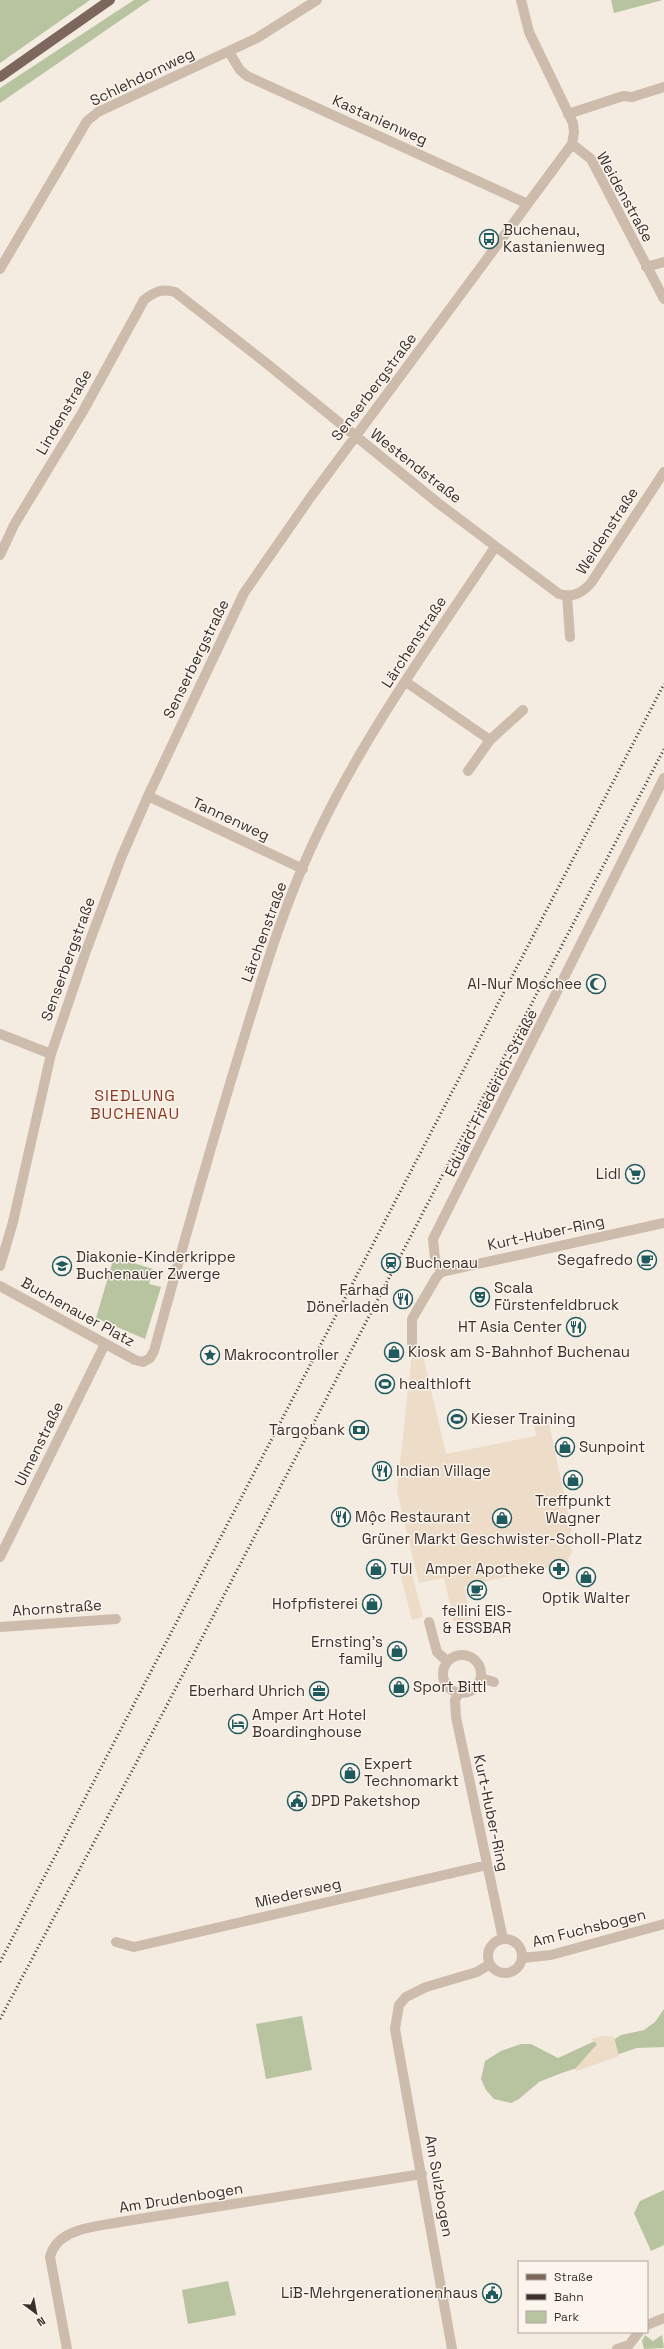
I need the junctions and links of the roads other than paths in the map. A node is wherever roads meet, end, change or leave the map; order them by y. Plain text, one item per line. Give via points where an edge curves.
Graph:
1 (110, 0) edge
2 (317, 0) edge
3 (521, 0) edge
4 (229, 52) junction
5 (0, 77) edge
6 (664, 87) edge
7 (568, 114) junction
8 (572, 144) junction
9 (528, 204) junction
10 (664, 262) edge
11 (646, 267) junction
12 (0, 269) edge
13 (160, 290) joint
14 (664, 299) edge
15 (355, 436) junction
16 (664, 472) edge
17 (3, 540) edge
18 (495, 547) junction
19 (0, 555) edge
20 (567, 596) junction
21 (570, 637) dead end
22 (406, 682) junction
23 (524, 710) dead end
24 (490, 740) junction
25 (468, 771) dead end
26 (664, 778) edge
27 (148, 796) junction
28 (303, 869) junction
29 (0, 1034) edge
30 (51, 1054) junction
31 (664, 1223) edge
32 (4, 1235) edge
33 (0, 1266) edge
34 (441, 1272) junction
35 (0, 1286) edge
36 (412, 1343) dead end
37 (105, 1344) junction
38 (143, 1362) joint
39 (0, 1557) edge
40 (116, 1619) dead end
41 (429, 1622) dead end
42 (0, 1627) edge
43 (447, 1661) junction
44 (481, 1678) junction
45 (494, 1682) dead end
46 (459, 1693) junction
47 (487, 1865) junction
48 (664, 1924) edge
49 (503, 1939) junction
50 (116, 1942) dead end
51 (522, 1958) junction
52 (490, 1964) junction
53 (422, 2174) junction
54 (664, 2318) edge
55 (648, 2325) edge
56 (638, 2333) edge
57 (67, 2349) edge
58 (452, 2349) edge
59 (617, 2349) edge

1 - 5 main road
2 - 4 street, Schlehdornweg via 257,38
3 - 7 street via 528,32
4 - 9 street, Kastanienweg via 240,70 248,76
4 - 12 street, Schlehdornweg via 102,110 87,121
6 - 7 street via 632,97 624,96
7 - 8 street via 574,132
8 - 9 street, Senserbergstraße
8 - 11 street, Weidenstraße via 591,159
9 - 15 street, Senserbergstraße
10 - 11 street
11 - 14 street, Weidenstraße
13 - 15 street, Westendstraße via 175,292 266,362
13 - 17 street, Lindenstraße via 144,300 82,413
15 - 18 street, Westendstraße
15 - 27 street, Senserbergstraße via 269,554 244,593
16 - 20 street, Weidenstraße via 591,583 581,593
17 - 19 street, Lindenstraße
18 - 20 street, Westendstraße via 552,591
18 - 22 street, Lärchenstraße
20 - 21 street
22 - 24 street
22 - 28 street, Lärchenstraße via 346,780 319,831
23 - 24 street
24 - 25 street
26 - 34 street, Eduard-Friederich-Straße via 433,1238 435,1259
27 - 28 street, Tannenweg
27 - 30 street, Senserbergstraße via 96,925
28 - 38 street, Lärchenstraße via 254,1002 176,1264 154,1351 150,1358
29 - 30 street
30 - 32 street, Senserbergstraße
31 - 34 street, Kurt-Huber-Ring
32 - 33 street, Senserbergstraße
34 - 36 street via 412,1319
35 - 37 street, Buchenauer Platz
37 - 38 street, Buchenauer Platz
37 - 39 street, Ulmenstraße
40 - 42 street, Ahornstraße
41 - 43 street via 437,1652
43 - 44 street via 458,1655 469,1656 480,1667
43 - 46 street via 443,1671 444,1681 450,1689
44 - 45 street
44 - 46 street via 475,1688
46 - 47 street, Kurt-Huber-Ring via 455,1700 456,1717
47 - 49 street, Kurt-Huber-Ring
47 - 50 street, Miedersweg via 141,1946 134,1947
48 - 51 street, Am Fuchsbogen via 551,1955
49 - 51 street via 515,1942 519,1946
49 - 52 street via 490,1948
51 - 52 street via 517,1968 508,1973 498,1971
52 - 53 street, Am Sulzbogen via 477,1972 426,1987 406,1997 399,2005 395,2029
53 - 57 street, Am Drudenbogen via 120,2222 75,2232 59,2240 52,2247 50,2257
53 - 58 street, Am Sulzbogen
54 - 55 street
56 - 59 street via 629,2345

